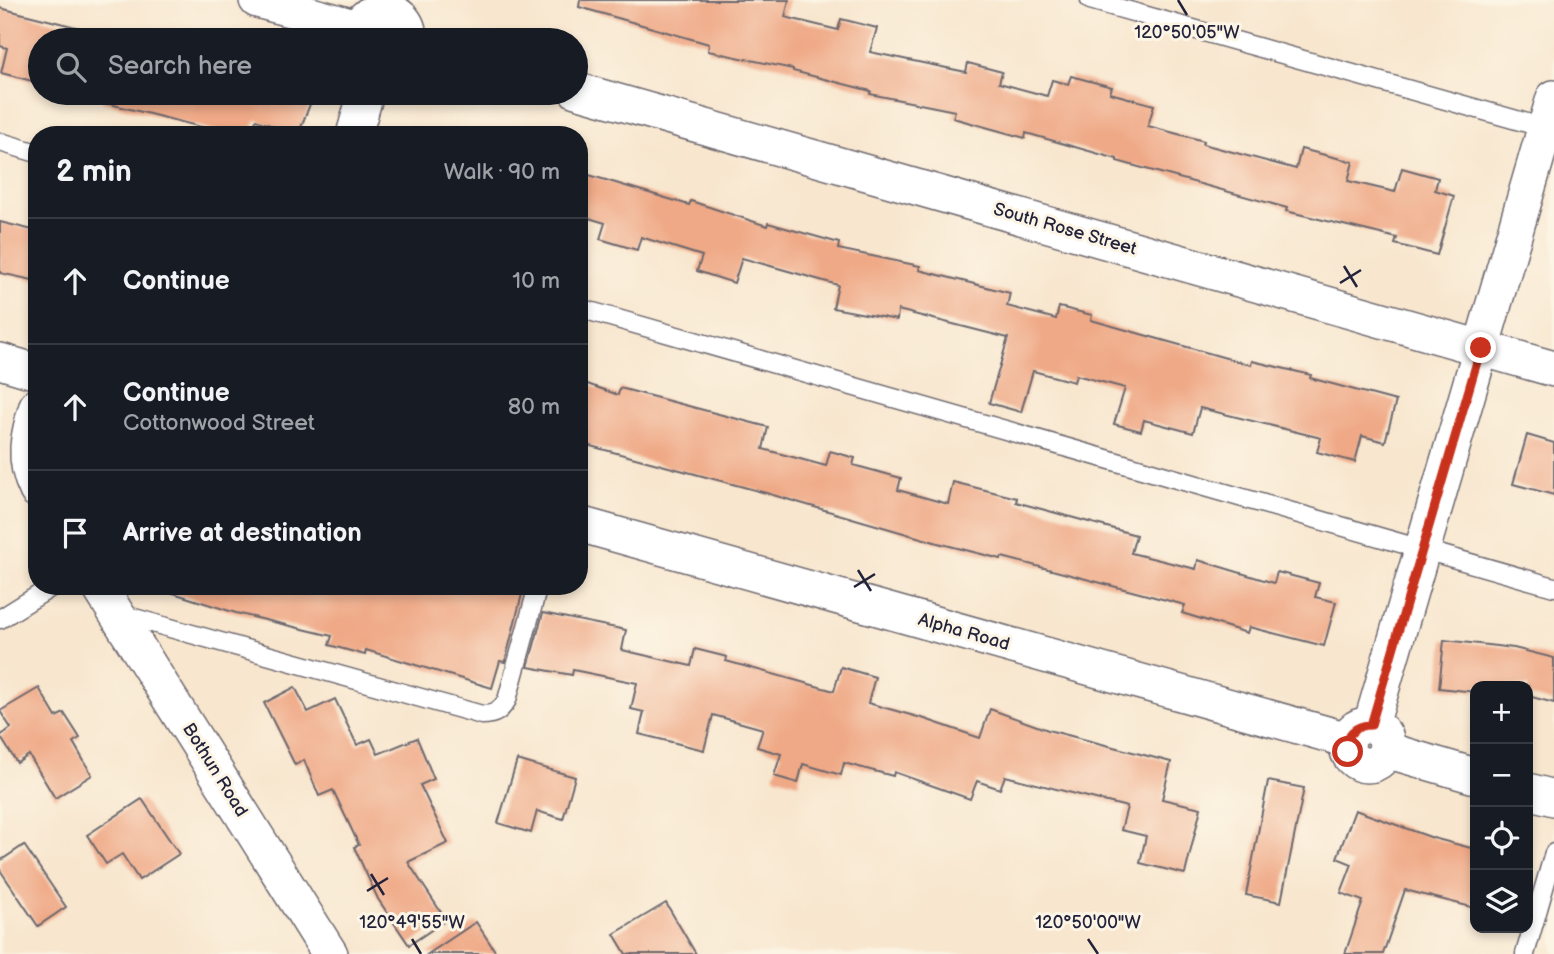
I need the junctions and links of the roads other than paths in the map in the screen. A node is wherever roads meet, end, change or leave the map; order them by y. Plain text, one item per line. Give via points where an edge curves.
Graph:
1 (257, 0) edge
2 (1090, 0) edge
3 (391, 6) edge
4 (340, 28) edge
5 (360, 28) edge
6 (407, 28) edge
7 (588, 93) edge
8 (363, 105) edge
9 (1551, 119) edge
10 (357, 126) edge
11 (0, 142) edge
12 (28, 150) edge
13 (588, 311) edge
14 (1481, 348) junction
15 (0, 361) edge
16 (28, 369) edge
17 (1554, 369) edge
18 (28, 443) edge
19 (28, 464) edge
20 (588, 526) edge
21 (1422, 549) junction
22 (1554, 587) edge
23 (39, 595) edge
24 (536, 595) edge
25 (107, 600) edge
26 (0, 619) edge
27 (1369, 738) junction
28 (1470, 774) edge
29 (1533, 792) edge
30 (1554, 798) edge
31 (1554, 853) edge
32 (330, 954) edge
33 (1525, 954) edge

1 - 4 street
2 - 9 lane
3 - 5 street via 374,12
3 - 6 street
7 - 14 street, South Rose Street
8 - 10 street
9 - 14 street
11 - 12 lane
13 - 21 lane
14 - 17 street, South Rose Street
14 - 21 street
15 - 16 street
18 - 19 street
20 - 27 street, Alpha Road
21 - 22 lane
21 - 27 street
23 - 26 lane
24 - 25 lane via 507,700 497,713 489,715
25 - 32 street, Bothun Road
27 - 28 street, Alpha Road
29 - 30 street
31 - 33 lane

